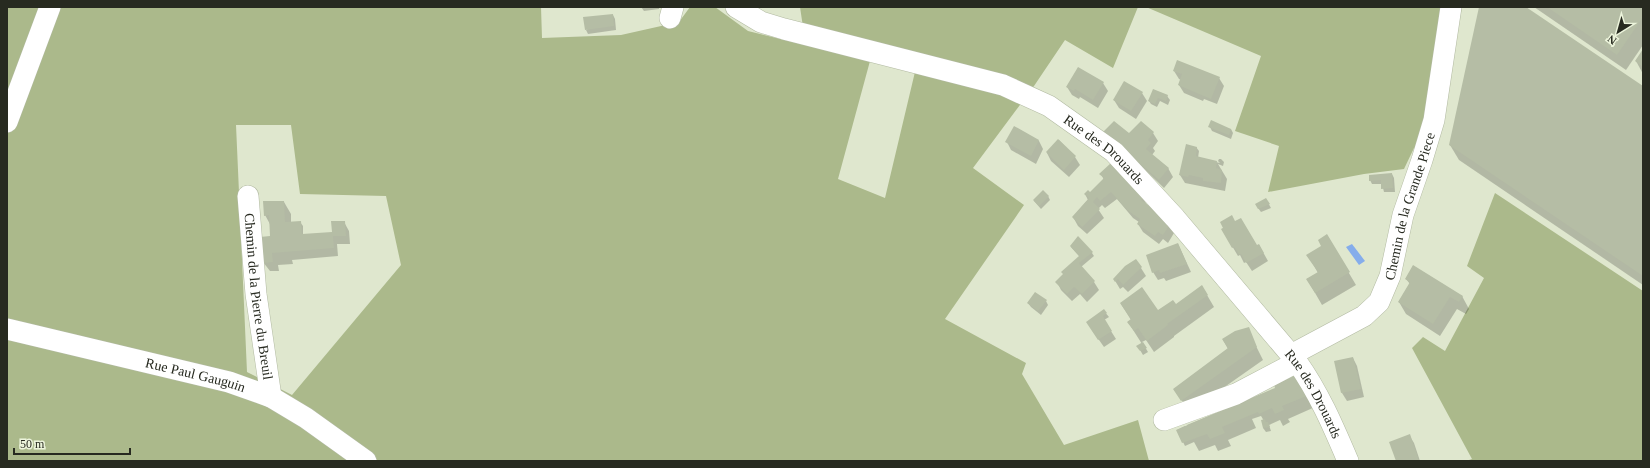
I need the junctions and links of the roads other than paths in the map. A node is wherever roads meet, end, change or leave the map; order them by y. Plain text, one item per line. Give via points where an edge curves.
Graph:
1 (50, 7) edge
2 (736, 7) edge
3 (1451, 7) edge
4 (7, 122) edge
5 (248, 196) dead end
6 (7, 329) edge
7 (1294, 359) junction
8 (271, 397) junction
9 (1164, 420) dead end
10 (366, 461) edge
11 (1348, 461) edge

1 - 4 street
2 - 7 street, Rue des Drouards via 761,22 1003,85 1049,106 1114,152 1175,218
3 - 7 street, Chemin de la Grande Piece via 1434,120 1402,215 1390,276 1378,302 1364,316
5 - 8 street, Chemin de la Pierre du Breuil via 256,294
6 - 8 street, Rue Paul Gauguin via 229,382
7 - 9 street, Chemin de la Grande Piece via 1236,394
7 - 11 street, Rue des Drouards via 1310,380
8 - 10 street, Rue Paul Gauguin via 306,418

